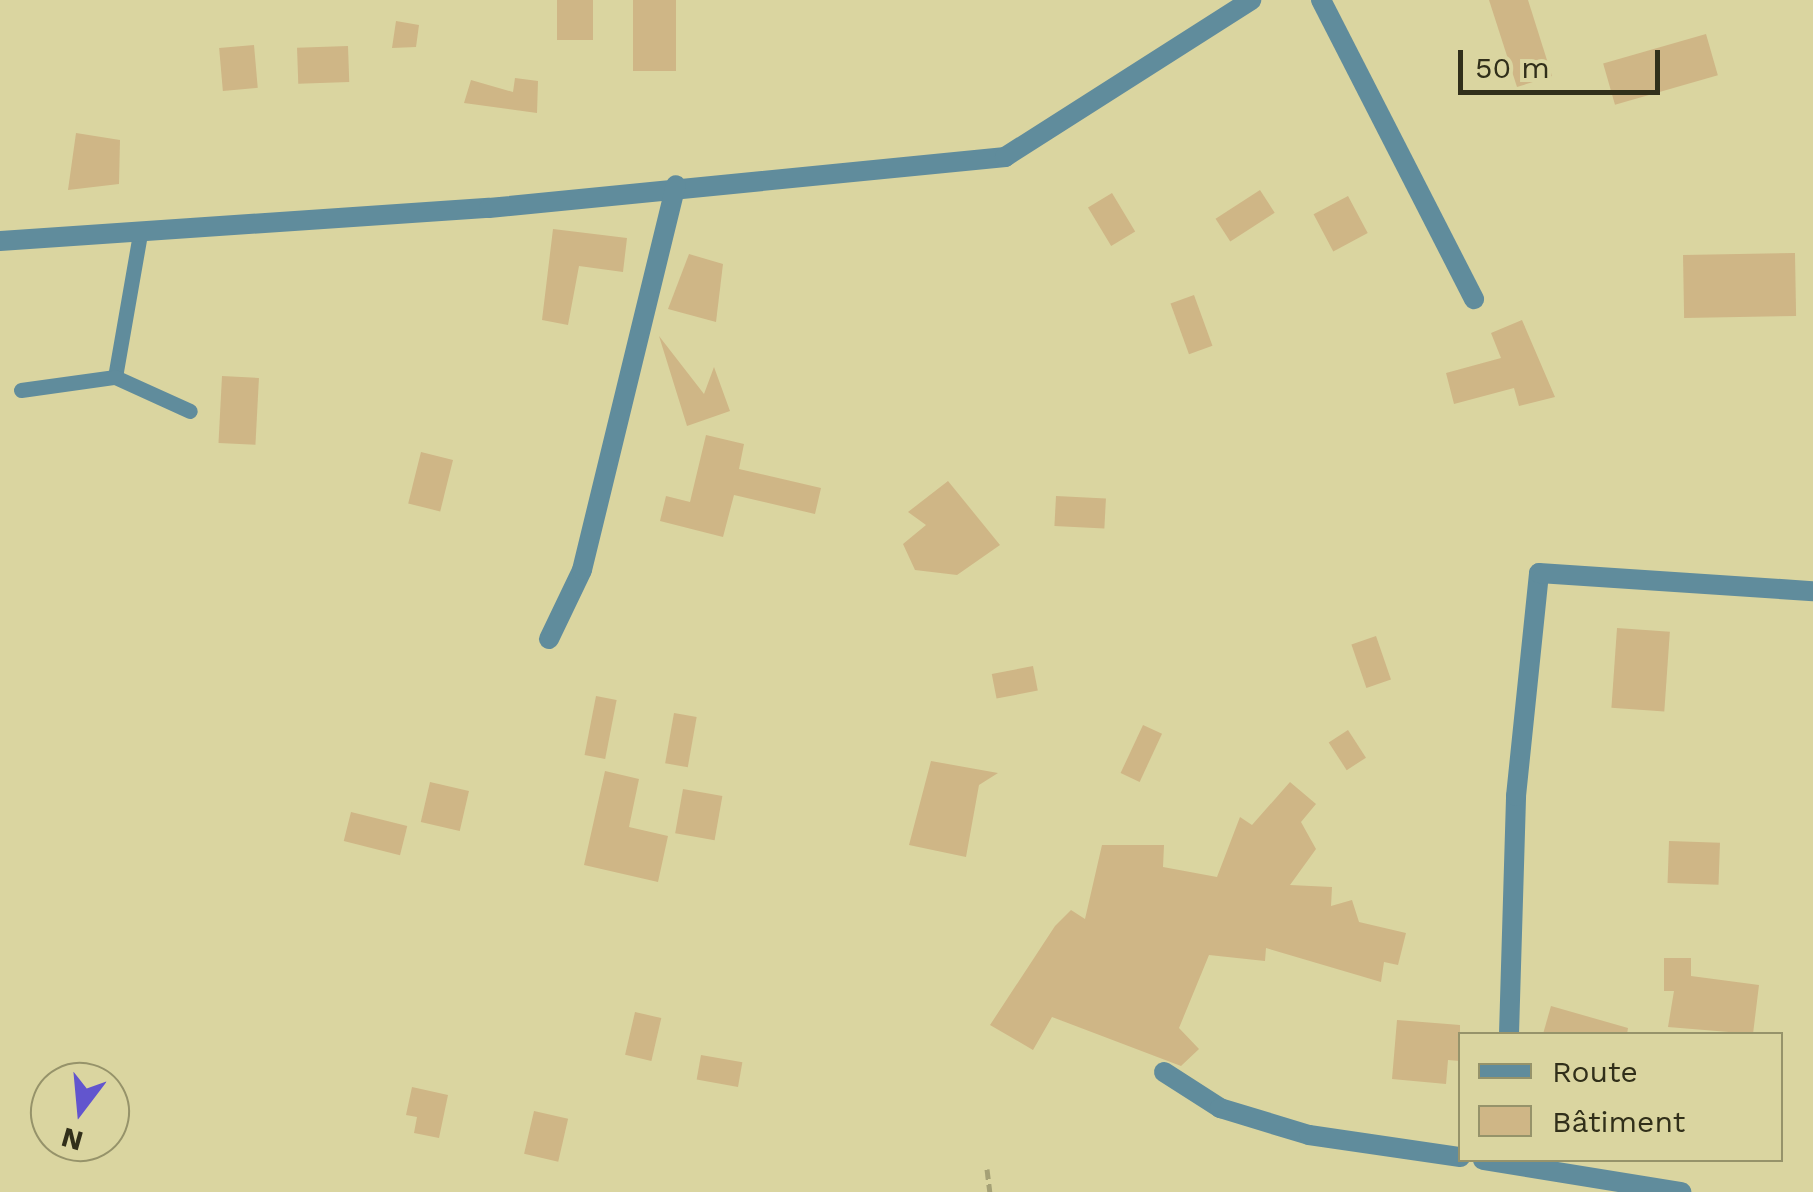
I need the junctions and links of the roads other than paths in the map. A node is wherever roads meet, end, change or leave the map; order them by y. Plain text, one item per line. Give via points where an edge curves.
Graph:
1 (1251, 0) edge
2 (1321, 0) edge
3 (676, 185) junction
4 (140, 234) junction
5 (0, 241) edge
6 (1474, 299) dead end
7 (116, 376) junction
8 (21, 390) dead end
9 (190, 410) dead end
10 (1813, 591) edge
11 (549, 639) dead end
12 (1509, 1032) edge
13 (1164, 1072) dead end
14 (1458, 1157) edge
15 (1505, 1162) edge
16 (1681, 1192) edge

1 - 3 street via 1004,157
2 - 6 street
3 - 4 street
3 - 11 street via 582,570
4 - 5 street
4 - 7 lane
7 - 8 lane
7 - 9 lane
10 - 12 street via 1540,573 1516,796
13 - 14 street via 1220,1108 1309,1134
15 - 16 street

